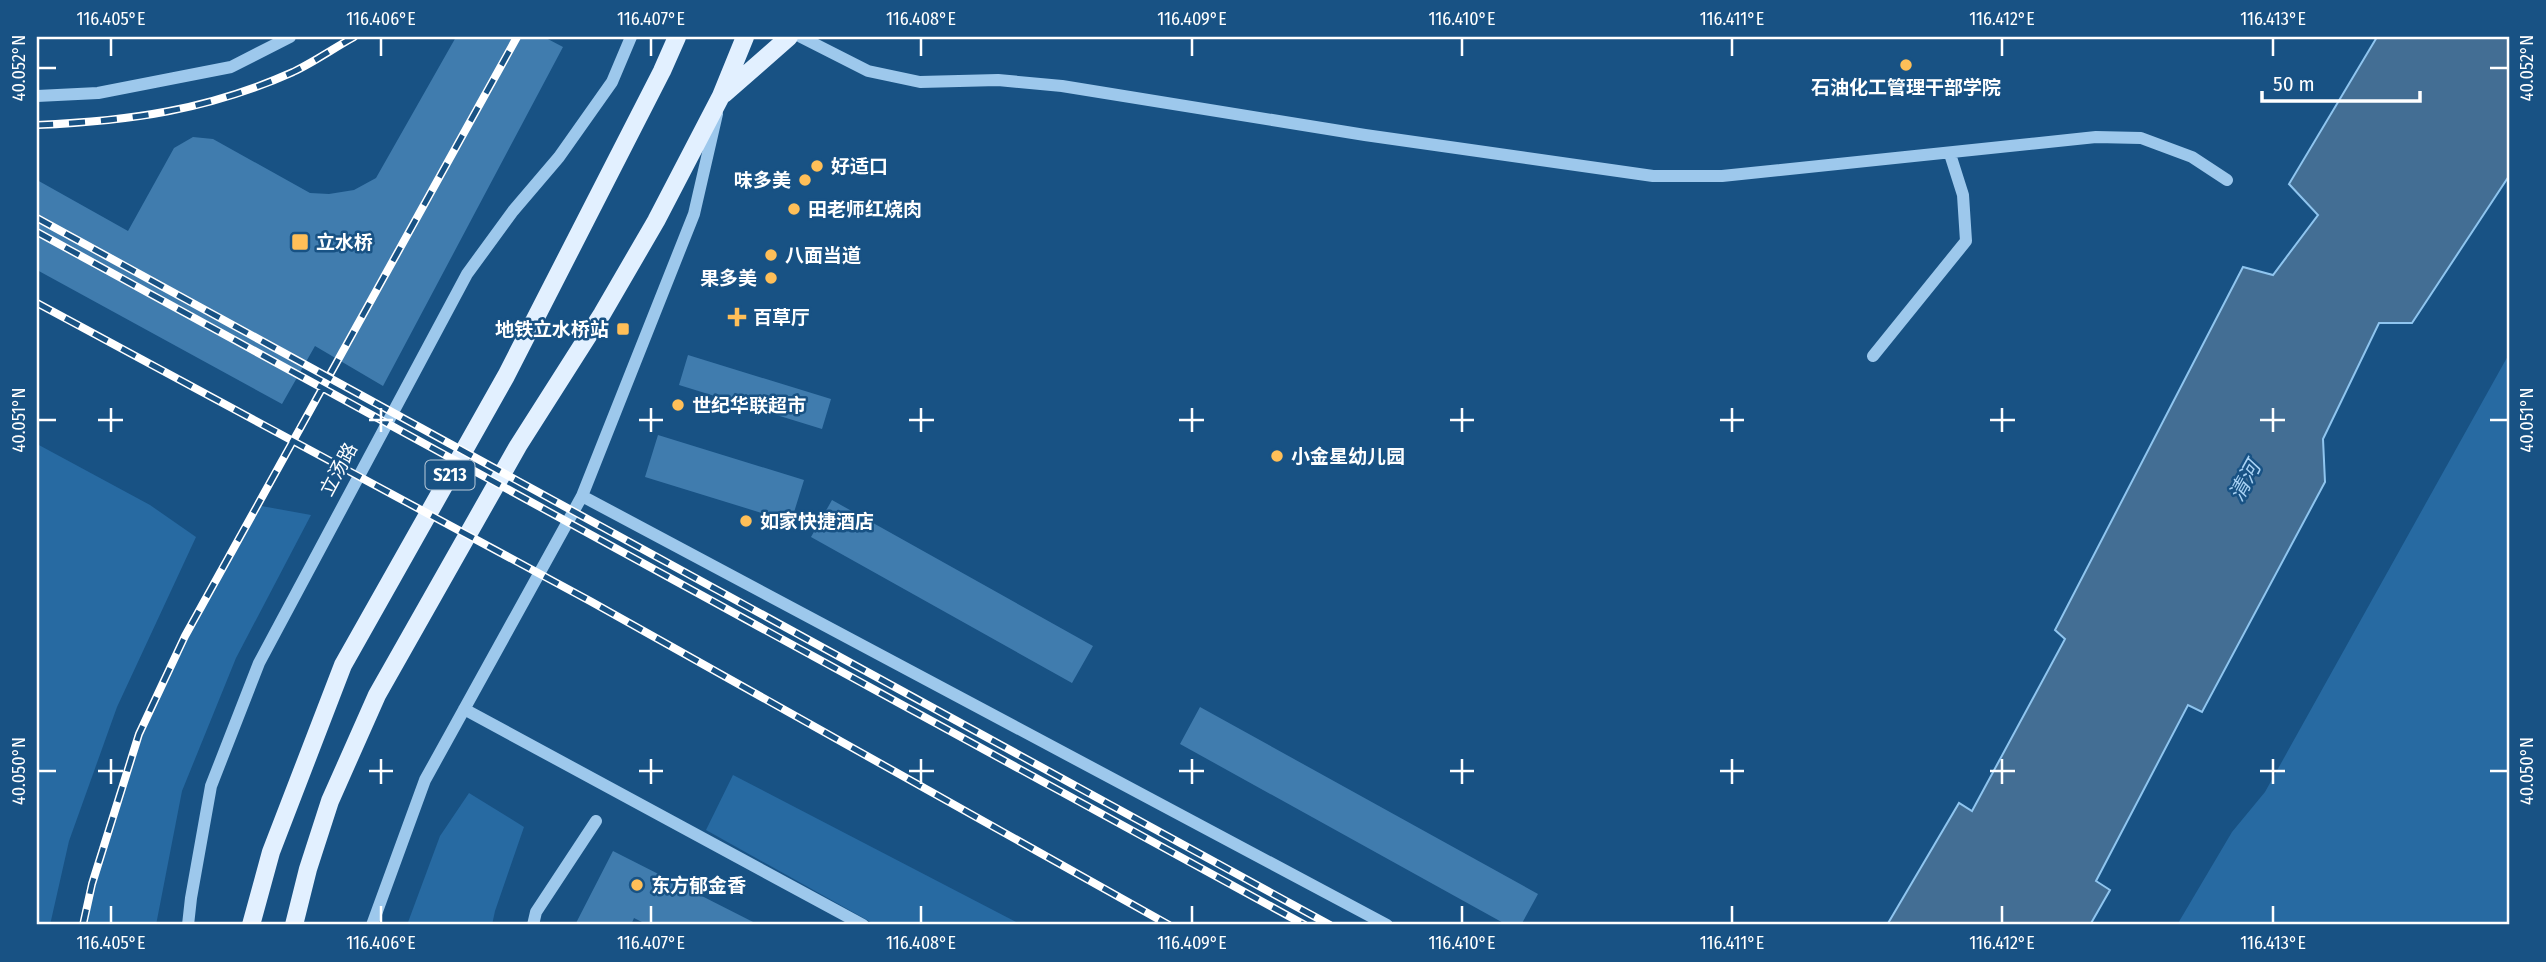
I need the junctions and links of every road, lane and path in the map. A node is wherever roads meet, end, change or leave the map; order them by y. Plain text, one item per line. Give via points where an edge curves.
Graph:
1 (290, 37) edge
2 (631, 37) edge
3 (677, 37) edge
4 (745, 37) edge
5 (789, 37) edge
6 (801, 37) edge
7 (37, 96) edge
8 (721, 96) junction
9 (1951, 154) junction
10 (2227, 180) dead end
11 (1874, 356) dead end
12 (582, 496) junction
13 (464, 709) junction
14 (596, 821) dead end
15 (188, 925) edge
16 (251, 925) edge
17 (294, 925) edge
18 (372, 925) edge
19 (533, 925) edge
20 (863, 925) edge
21 (1387, 925) edge

1 - 7 street via 231,67 98,93
2 - 15 street, 立汤路 via 612,82 467,274 259,663 211,786
3 - 16 main road, S213 via 506,376 343,665 271,852
4 - 8 main road, S213
5 - 8 main road
6 - 9 street via 868,71 920,82 998,80 1062,86 1653,176 1722,176
8 - 12 street, S213 via 694,214
8 - 17 main road, S213 via 656,221 518,446 377,695 330,801
9 - 10 street via 2096,137 2141,138 2192,157
9 - 11 street via 1963,195 1966,241
12 - 13 street, S213
12 - 21 street
13 - 18 street, S213 via 425,780
13 - 20 street
14 - 19 street via 536,912

